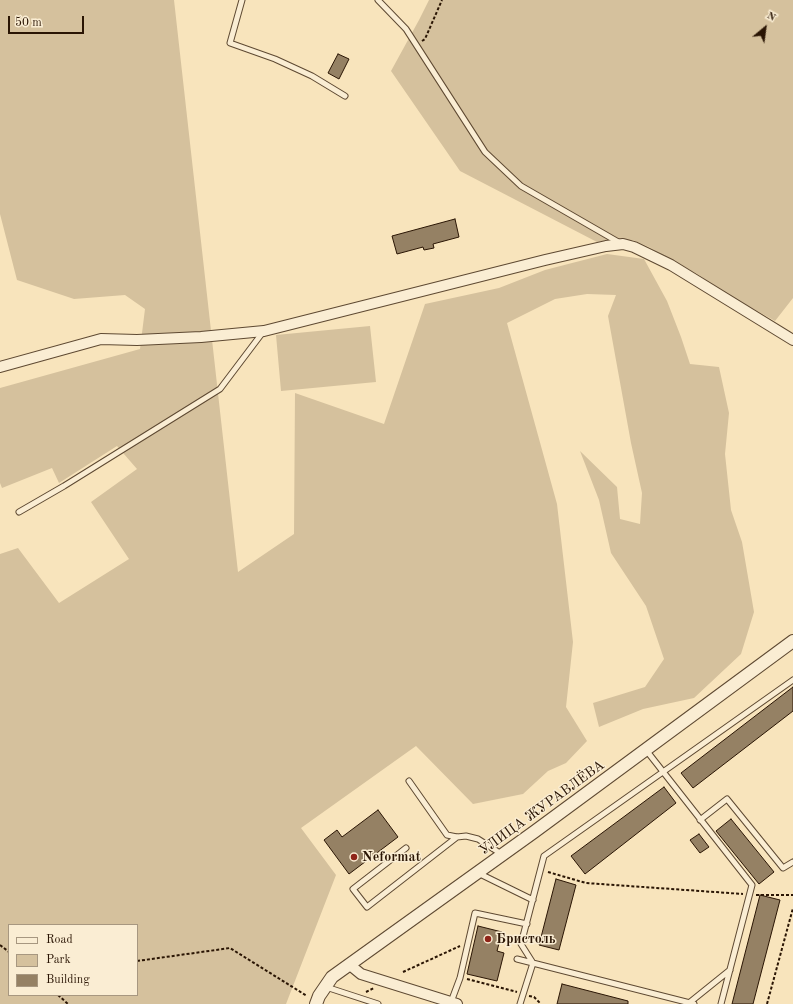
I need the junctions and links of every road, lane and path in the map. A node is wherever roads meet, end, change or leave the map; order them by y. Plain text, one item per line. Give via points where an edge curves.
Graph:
1 (242, 0) edge
2 (378, 0) edge
3 (442, 0) edge
4 (416, 46) junction
5 (345, 96) dead end
6 (623, 244) junction
7 (264, 331) junction
8 (793, 340) edge
9 (0, 367) edge
10 (19, 512) dead end
11 (793, 641) edge
12 (793, 680) edge
13 (646, 750) junction
14 (663, 772) junction
15 (409, 781) dead end
16 (700, 820) junction
17 (457, 838) junction
18 (406, 848) dead end
19 (503, 855) junction
20 (793, 862) edge
21 (541, 870) junction
22 (478, 873) junction
23 (749, 895) junction
24 (793, 895) edge
25 (533, 900) junction
26 (793, 908) edge
27 (526, 924) junction
28 (468, 942) junction
29 (0, 945) edge
30 (8, 951) edge
31 (517, 959) dead end
32 (138, 961) edge
33 (532, 963) junction
34 (350, 964) junction
35 (730, 970) junction
36 (403, 972) dead end
37 (460, 978) junction
38 (325, 987) junction
39 (524, 994) junction
40 (59, 996) edge
41 (316, 1003) edge
42 (454, 1003) edge
43 (692, 1003) edge
44 (68, 1004) edge
45 (378, 1004) edge
46 (520, 1004) edge
47 (541, 1004) edge
48 (720, 1004) edge
49 (767, 1004) edge

1 - 5 lane via 230,43 312,76
2 - 4 lane via 401,23
3 - 4 path via 425,39
4 - 6 lane via 485,152 521,186
6 - 7 street via 545,260
6 - 8 street via 671,265
7 - 9 street via 201,337 101,339
7 - 10 lane via 220,389
11 - 13 street, УЛИЦА ЖУРАВЛЁВА
12 - 14 lane
13 - 14 lane
13 - 19 street, УЛИЦА ЖУРАВЛЁВА
14 - 16 lane
14 - 21 lane via 544,856
15 - 17 lane via 447,834
16 - 20 lane via 727,799 783,868
16 - 23 lane via 752,885
17 - 18 lane via 366,907 353,889
17 - 19 lane via 466,836 478,840
19 - 22 street, УЛИЦА ЖУРАВЛЁВА
21 - 23 path via 586,883
21 - 25 lane
22 - 25 lane
22 - 34 street, УЛИЦА ЖУРАВЛЁВА
23 - 24 path
23 - 35 lane
25 - 27 lane
26 - 49 path
27 - 28 lane via 475,913
27 - 33 lane via 522,944
28 - 36 path
28 - 37 lane
29 - 30 path
31 - 33 lane
32 - 41 path via 230,948
33 - 39 lane
33 - 43 lane
34 - 38 street, УЛИЦА ЖУРАВЛЁВА via 332,977
34 - 42 street via 361,974
35 - 43 lane
35 - 48 lane
37 - 39 path
37 - 42 lane
38 - 41 street, УЛИЦА ЖУРАВЛЁВА
38 - 45 lane
39 - 46 lane
39 - 47 path via 534,997
40 - 44 path

